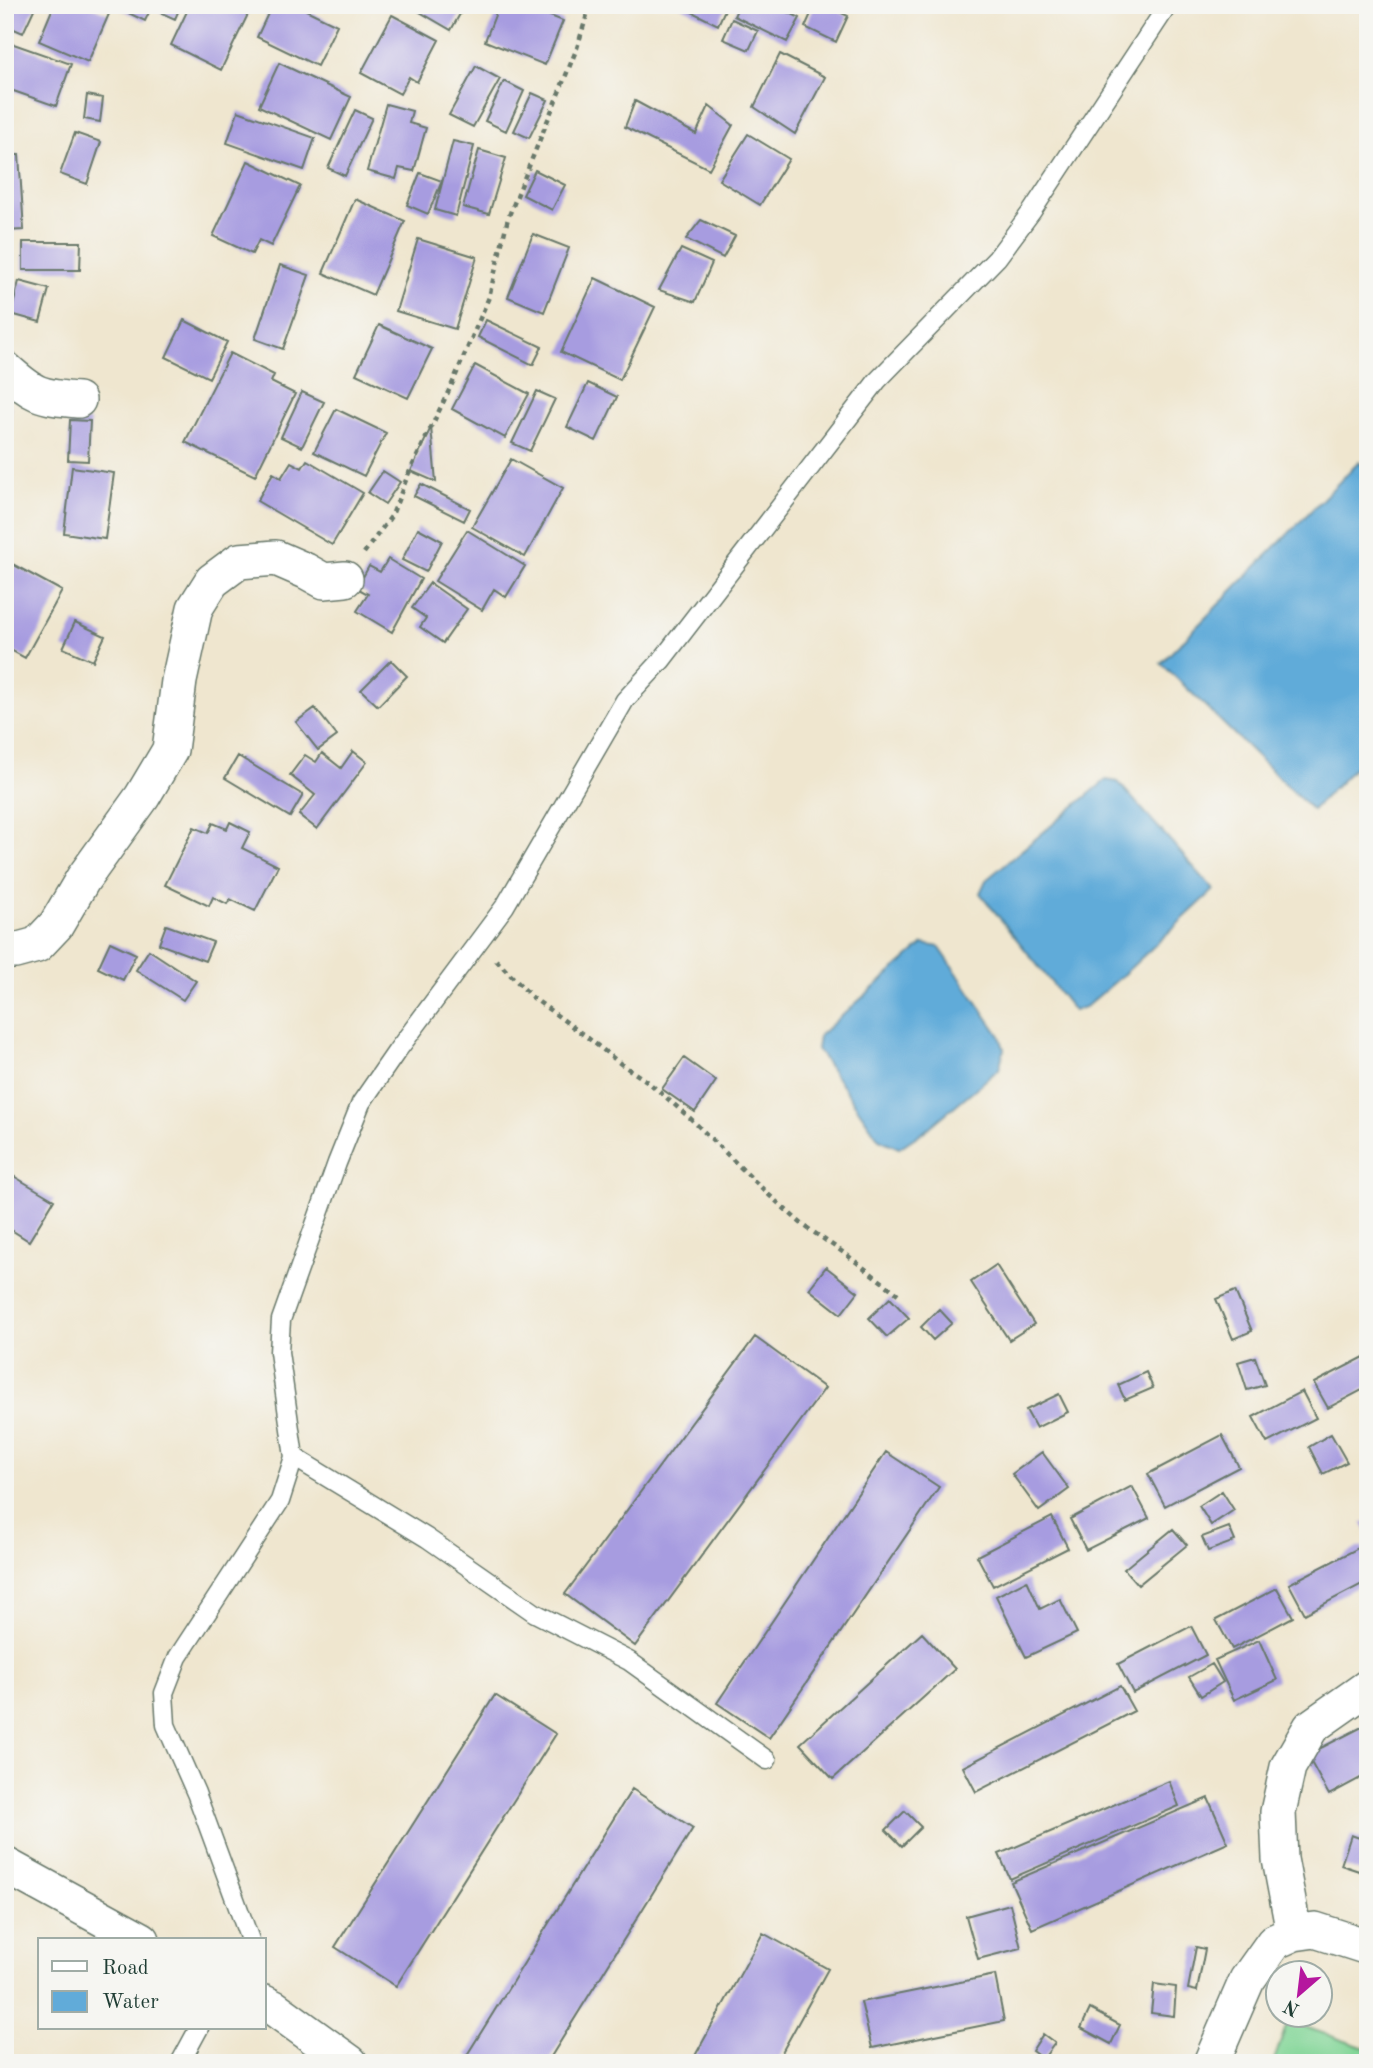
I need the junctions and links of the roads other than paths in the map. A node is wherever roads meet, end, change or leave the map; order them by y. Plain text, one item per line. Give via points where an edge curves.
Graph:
1 (1168, 5) edge
2 (5, 369) edge
3 (78, 400) dead end
4 (345, 579) road end
5 (5, 951) edge
6 (294, 1457) junction
7 (1368, 1687) edge
8 (767, 1760) dead end
9 (5, 1866) edge
10 (1294, 1933) junction
11 (138, 1938) edge
12 (249, 1938) edge
13 (1368, 1947) edge
14 (269, 2000) edge
15 (198, 2030) edge
16 (180, 2063) edge
17 (351, 2063) edge
18 (1211, 2063) edge

1 - 6 lane via 998,258 877,381 661,661 625,700 505,906 361,1103 281,1320 279,1352
2 - 3 street via 26,388 46,397
4 - 5 street via 324,582 276,558 239,561 212,581 195,608 170,750 56,925 37,945
6 - 8 lane via 427,1538 535,1613 629,1661
6 - 12 lane via 280,1501 178,1657 164,1693 166,1725
7 - 10 street via 1311,1727 1288,1767 1278,1812 1280,1859
9 - 11 street
10 - 13 street via 1315,1930
10 - 18 street via 1274,1942 1247,1980
14 - 17 street
15 - 16 lane

